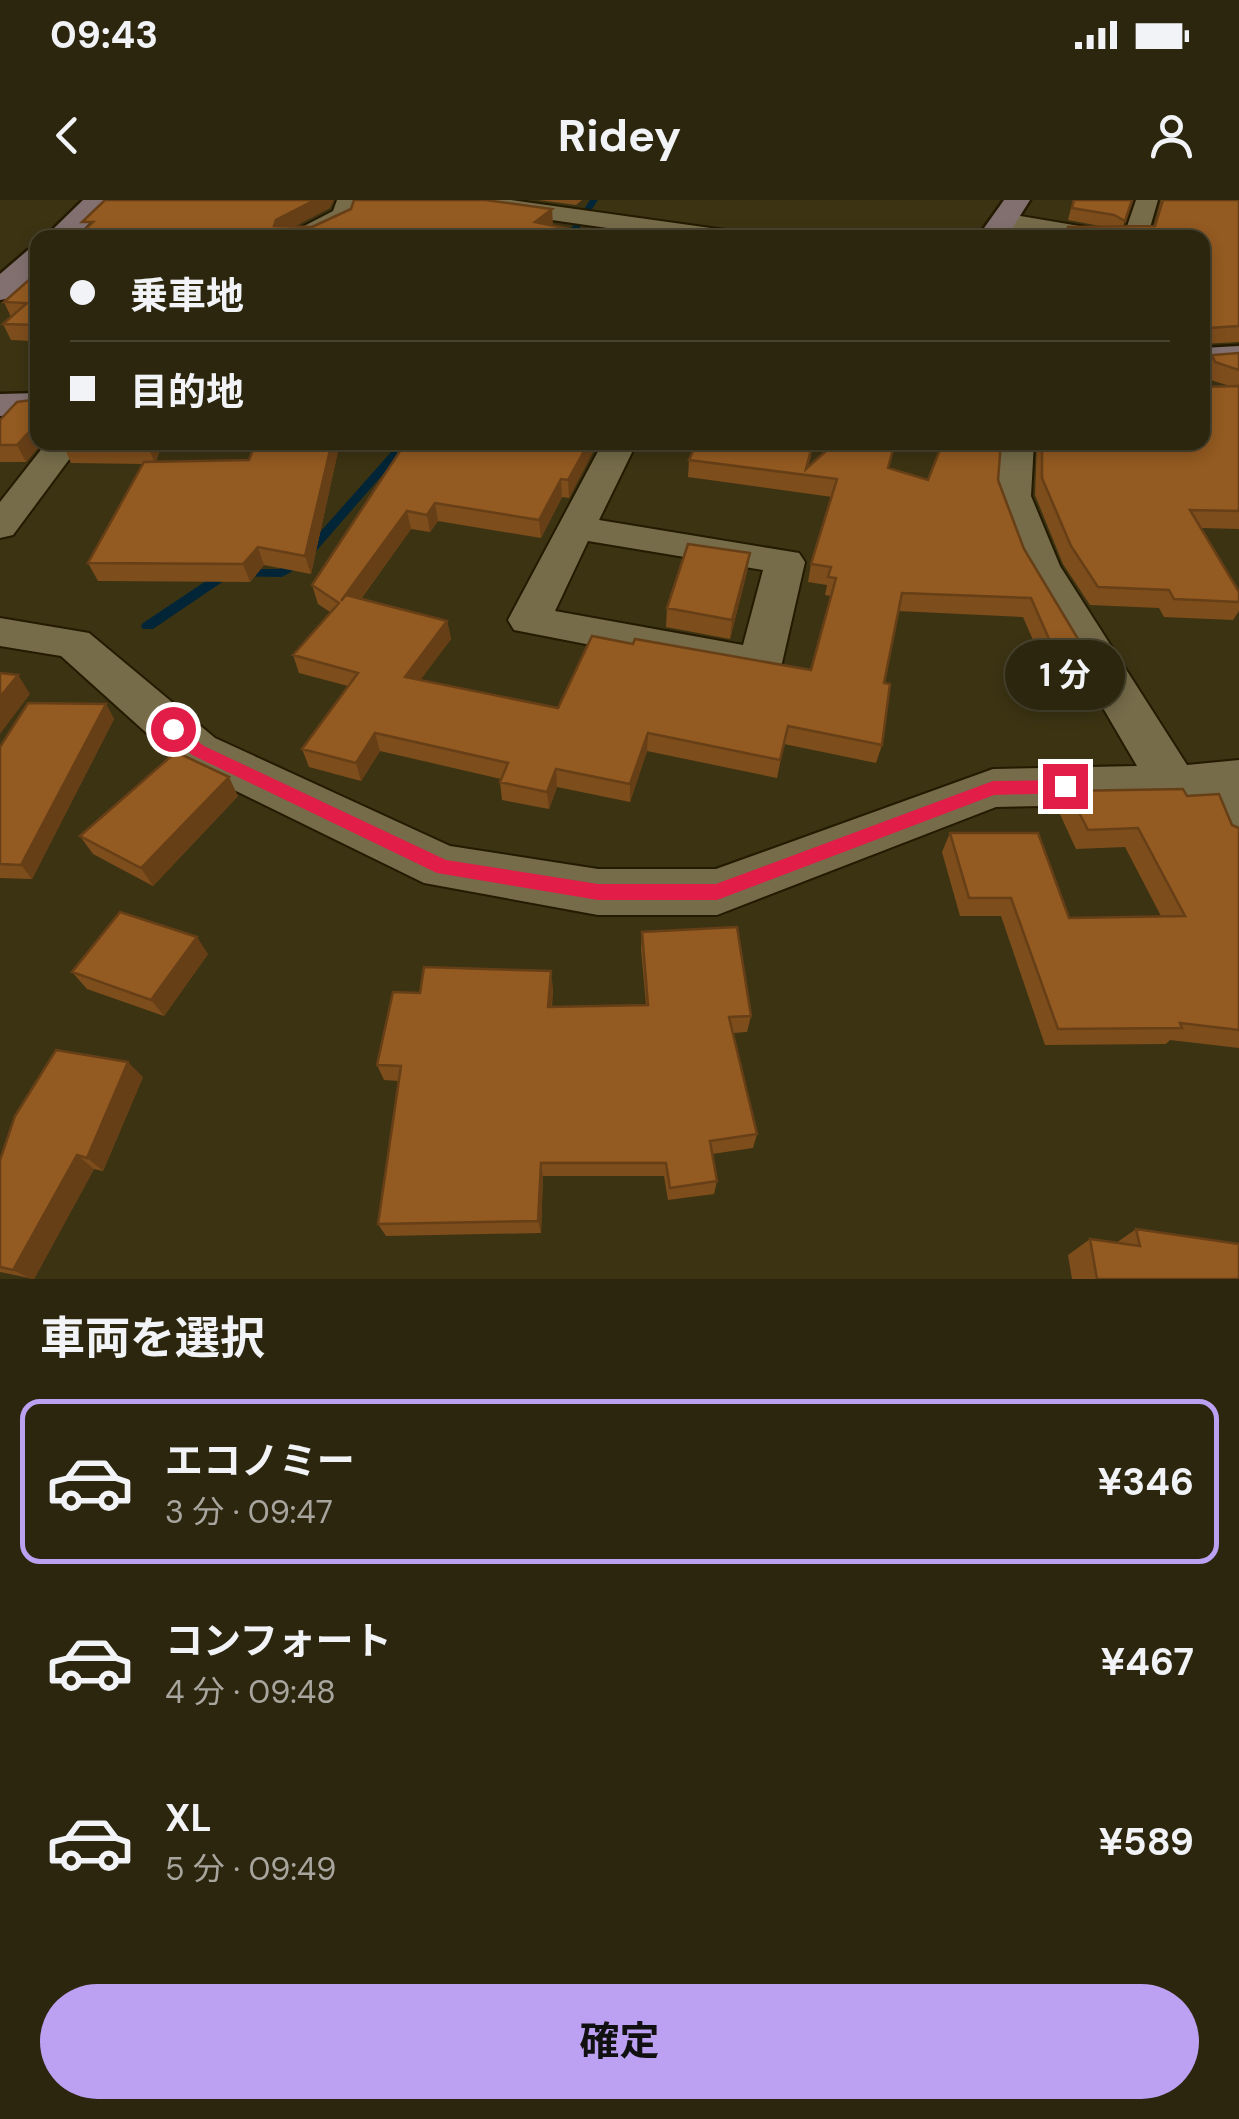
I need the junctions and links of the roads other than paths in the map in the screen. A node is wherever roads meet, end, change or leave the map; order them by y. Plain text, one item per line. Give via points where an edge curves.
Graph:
1 (98, 200) edge
2 (348, 200) edge
3 (461, 200) edge
4 (1147, 200) edge
5 (706, 211) dead end
6 (1003, 219) edge
7 (66, 230) edge
8 (318, 230) edge
9 (672, 230) edge
10 (690, 230) edge
11 (1064, 230) edge
12 (1138, 230) edge
13 (30, 263) edge
14 (0, 291) edge
15 (1239, 356) edge
16 (1210, 358) edge
17 (30, 404) edge
18 (0, 406) edge
19 (59, 450) edge
20 (616, 450) edge
21 (1016, 450) edge
22 (0, 526) edge
23 (576, 528) junction
24 (0, 633) edge
25 (1174, 784) junction
26 (1234, 796) edge

1 - 7 street
2 - 8 street via 344,215
3 - 9 street
4 - 12 street
5 - 10 street
6 - 11 street
13 - 14 street
15 - 16 street
17 - 18 street
19 - 22 street
20 - 23 street
21 - 25 street via 1013,496 1040,566
23 - 23 street via 529,620 760,662 786,562
24 - 25 street via 74,643 198,750 443,867 598,892 717,892 993,788
25 - 26 street

